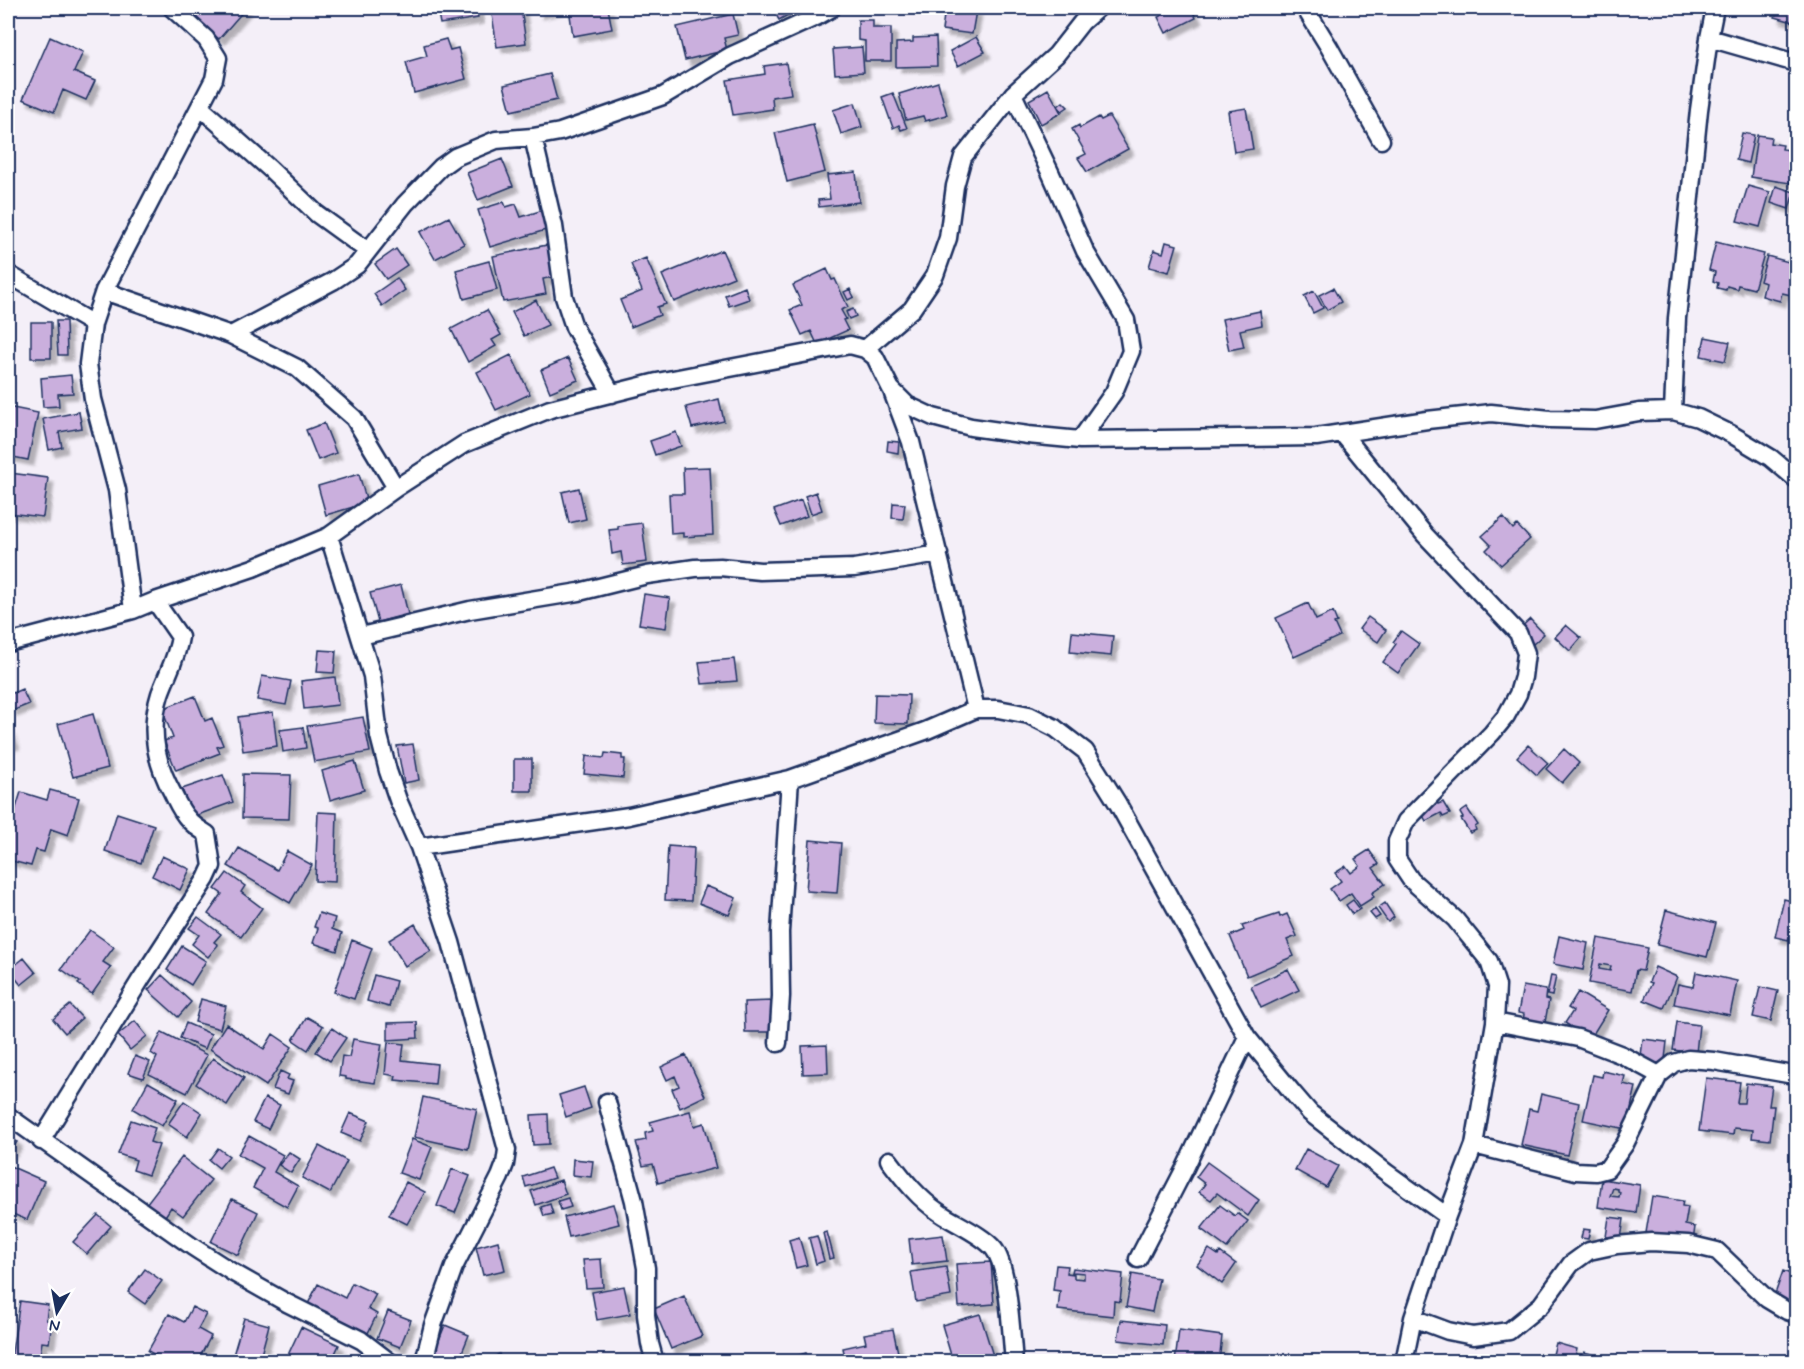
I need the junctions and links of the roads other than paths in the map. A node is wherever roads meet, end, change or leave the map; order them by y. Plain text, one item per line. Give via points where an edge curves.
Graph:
1 (172, 8) edge
2 (832, 8) edge
3 (1098, 8) edge
4 (1305, 8) edge
5 (1715, 8) edge
6 (1709, 38) junction
7 (1797, 63) edge
8 (1013, 94) junction
9 (200, 107) junction
10 (533, 137) junction
11 (1381, 140) dead end
12 (368, 251) junction
13 (8, 274) edge
14 (104, 291) junction
15 (93, 324) junction
16 (231, 335) junction
17 (866, 349) junction
18 (891, 389) junction
19 (612, 394) junction
20 (1673, 411) junction
21 (1342, 433) junction
22 (1080, 440) junction
23 (1797, 479) edge
24 (396, 488) junction
25 (330, 536) junction
26 (939, 554) junction
27 (155, 601) junction
28 (133, 610) junction
29 (361, 636) junction
30 (8, 643) edge
31 (976, 709) junction
32 (790, 779) junction
33 (419, 847) junction
34 (1495, 1022) junction
35 (1247, 1037) junction
36 (778, 1043) dead end
37 (1788, 1074) dead end
38 (1659, 1075) junction
39 (607, 1102) dead end
40 (8, 1116) edge
41 (41, 1140) junction
42 (1474, 1145) junction
43 (889, 1160) dead end
44 (1447, 1216) junction
45 (1138, 1259) dead end
46 (1797, 1314) edge
47 (1413, 1318) junction
48 (390, 1362) edge
49 (424, 1362) edge
50 (655, 1362) edge
51 (1014, 1362) edge
52 (1404, 1362) edge

1 - 9 street via 206,39 218,58 214,79
2 - 10 street via 730,56 663,96 560,132
3 - 8 street via 1056,55
4 - 11 street
5 - 6 street
6 - 7 street
6 - 20 street via 1677,318
8 - 17 street via 963,157 948,238 934,275 912,309
8 - 22 street via 1085,251 1126,320 1131,351 1114,392
9 - 12 street via 317,214
9 - 14 street
10 - 12 street via 496,140 455,157 405,204
10 - 19 street via 554,226 564,297 574,327
12 - 16 street via 357,265 333,281
13 - 15 street
14 - 15 street
14 - 16 street
15 - 28 street via 88,364 117,490
16 - 24 street via 297,368 354,418
17 - 18 street via 875,357
17 - 19 street via 849,345 832,348
18 - 22 street via 907,405 933,417 971,427
18 - 26 street via 911,442
19 - 24 street via 550,409 464,444
20 - 21 street via 1595,420 1491,413
20 - 23 street via 1731,434
21 - 22 street via 1316,437
21 - 34 street via 1425,535 1518,633 1526,653 1518,694 1506,716 1406,820 1397,841 1396,859 1411,880 1455,919 1489,961 1497,986
24 - 25 street
25 - 27 street via 253,568
25 - 29 street
26 - 29 street via 854,568 695,568 470,610
26 - 31 street
27 - 28 street
27 - 41 street via 180,637 160,695 154,727 155,751 163,777 182,812 207,834 212,866
28 - 30 street
29 - 33 street via 388,771
31 - 32 street
31 - 35 street via 1029,715 1055,728 1085,751
32 - 33 street via 629,816
32 - 36 street via 780,932
33 - 49 street via 451,942 507,1150 500,1177 454,1267
34 - 38 street via 1578,1038
34 - 42 street
35 - 44 street via 1310,1113
35 - 45 street
37 - 38 street via 1688,1059 1674,1063
38 - 42 street via 1625,1144 1607,1169 1576,1170
39 - 50 street via 634,1201 646,1268 646,1315
40 - 41 street
41 - 48 street via 222,1266 361,1340
42 - 44 street
43 - 51 street via 909,1188 993,1248 1003,1267
44 - 47 street
46 - 47 street via 1767,1299 1717,1251 1688,1244 1651,1242 1589,1251 1571,1264 1541,1305 1509,1331 1473,1336
47 - 52 street

